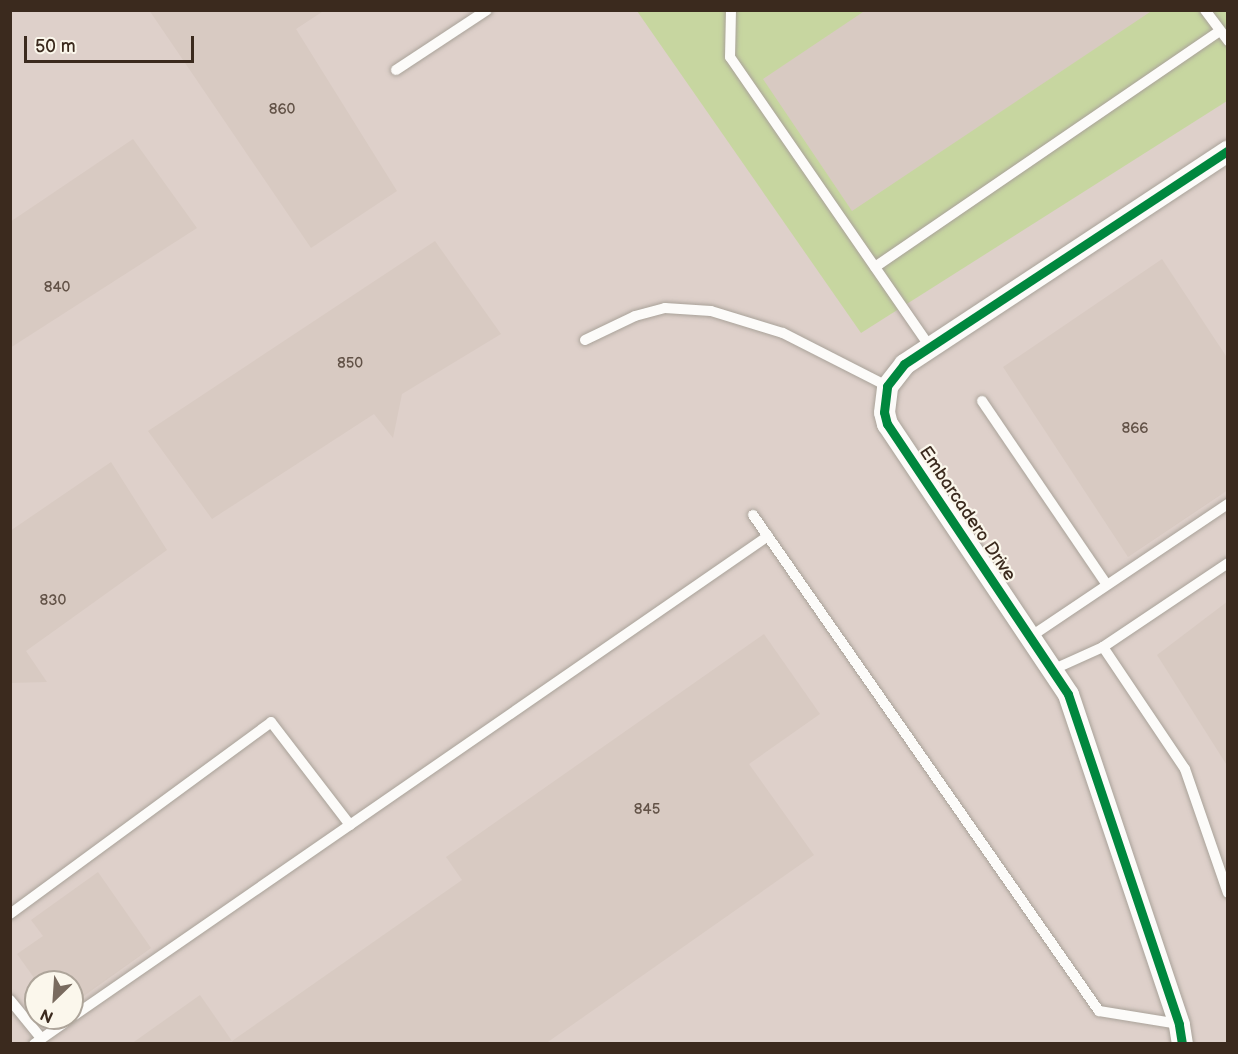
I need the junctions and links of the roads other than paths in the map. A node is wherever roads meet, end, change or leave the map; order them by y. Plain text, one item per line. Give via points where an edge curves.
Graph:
1 (487, 10) edge
2 (731, 10) edge
3 (1205, 10) edge
4 (1220, 31) junction
5 (1227, 41) edge
6 (396, 70) dead end
7 (1227, 150) edge
8 (875, 267) junction
9 (585, 340) dead end
10 (930, 347) junction
11 (887, 386) junction
12 (982, 401) dead end
13 (1227, 504) edge
14 (753, 515) dead end
15 (768, 536) junction
16 (1227, 563) edge
17 (1107, 585) junction
18 (1030, 637) junction
19 (1103, 648) junction
20 (1052, 670) junction
21 (350, 825) junction
22 (1227, 893) edge
23 (10, 914) edge
24 (10, 1000) edge
25 (84, 1009) edge
26 (54, 1030) edge
27 (1180, 1034) edge
28 (38, 1041) edge

1 - 6 lane
2 - 8 lane via 730,57
3 - 4 lane
4 - 5 lane
4 - 8 lane
7 - 10 street
8 - 10 lane
9 - 11 lane via 635,315 665,308 711,311 783,333
10 - 11 street via 904,364
11 - 18 street, Embarcadero Drive via 887,424
12 - 17 lane
13 - 17 lane
14 - 15 lane
15 - 21 lane
15 - 27 lane via 1099,1011
16 - 19 lane
17 - 18 lane
18 - 20 street, Embarcadero Drive
19 - 20 lane
19 - 22 lane via 1185,769
20 - 27 street, Embarcadero Drive via 1068,694
21 - 23 lane via 271,722
21 - 25 lane
24 - 28 lane
26 - 28 lane

